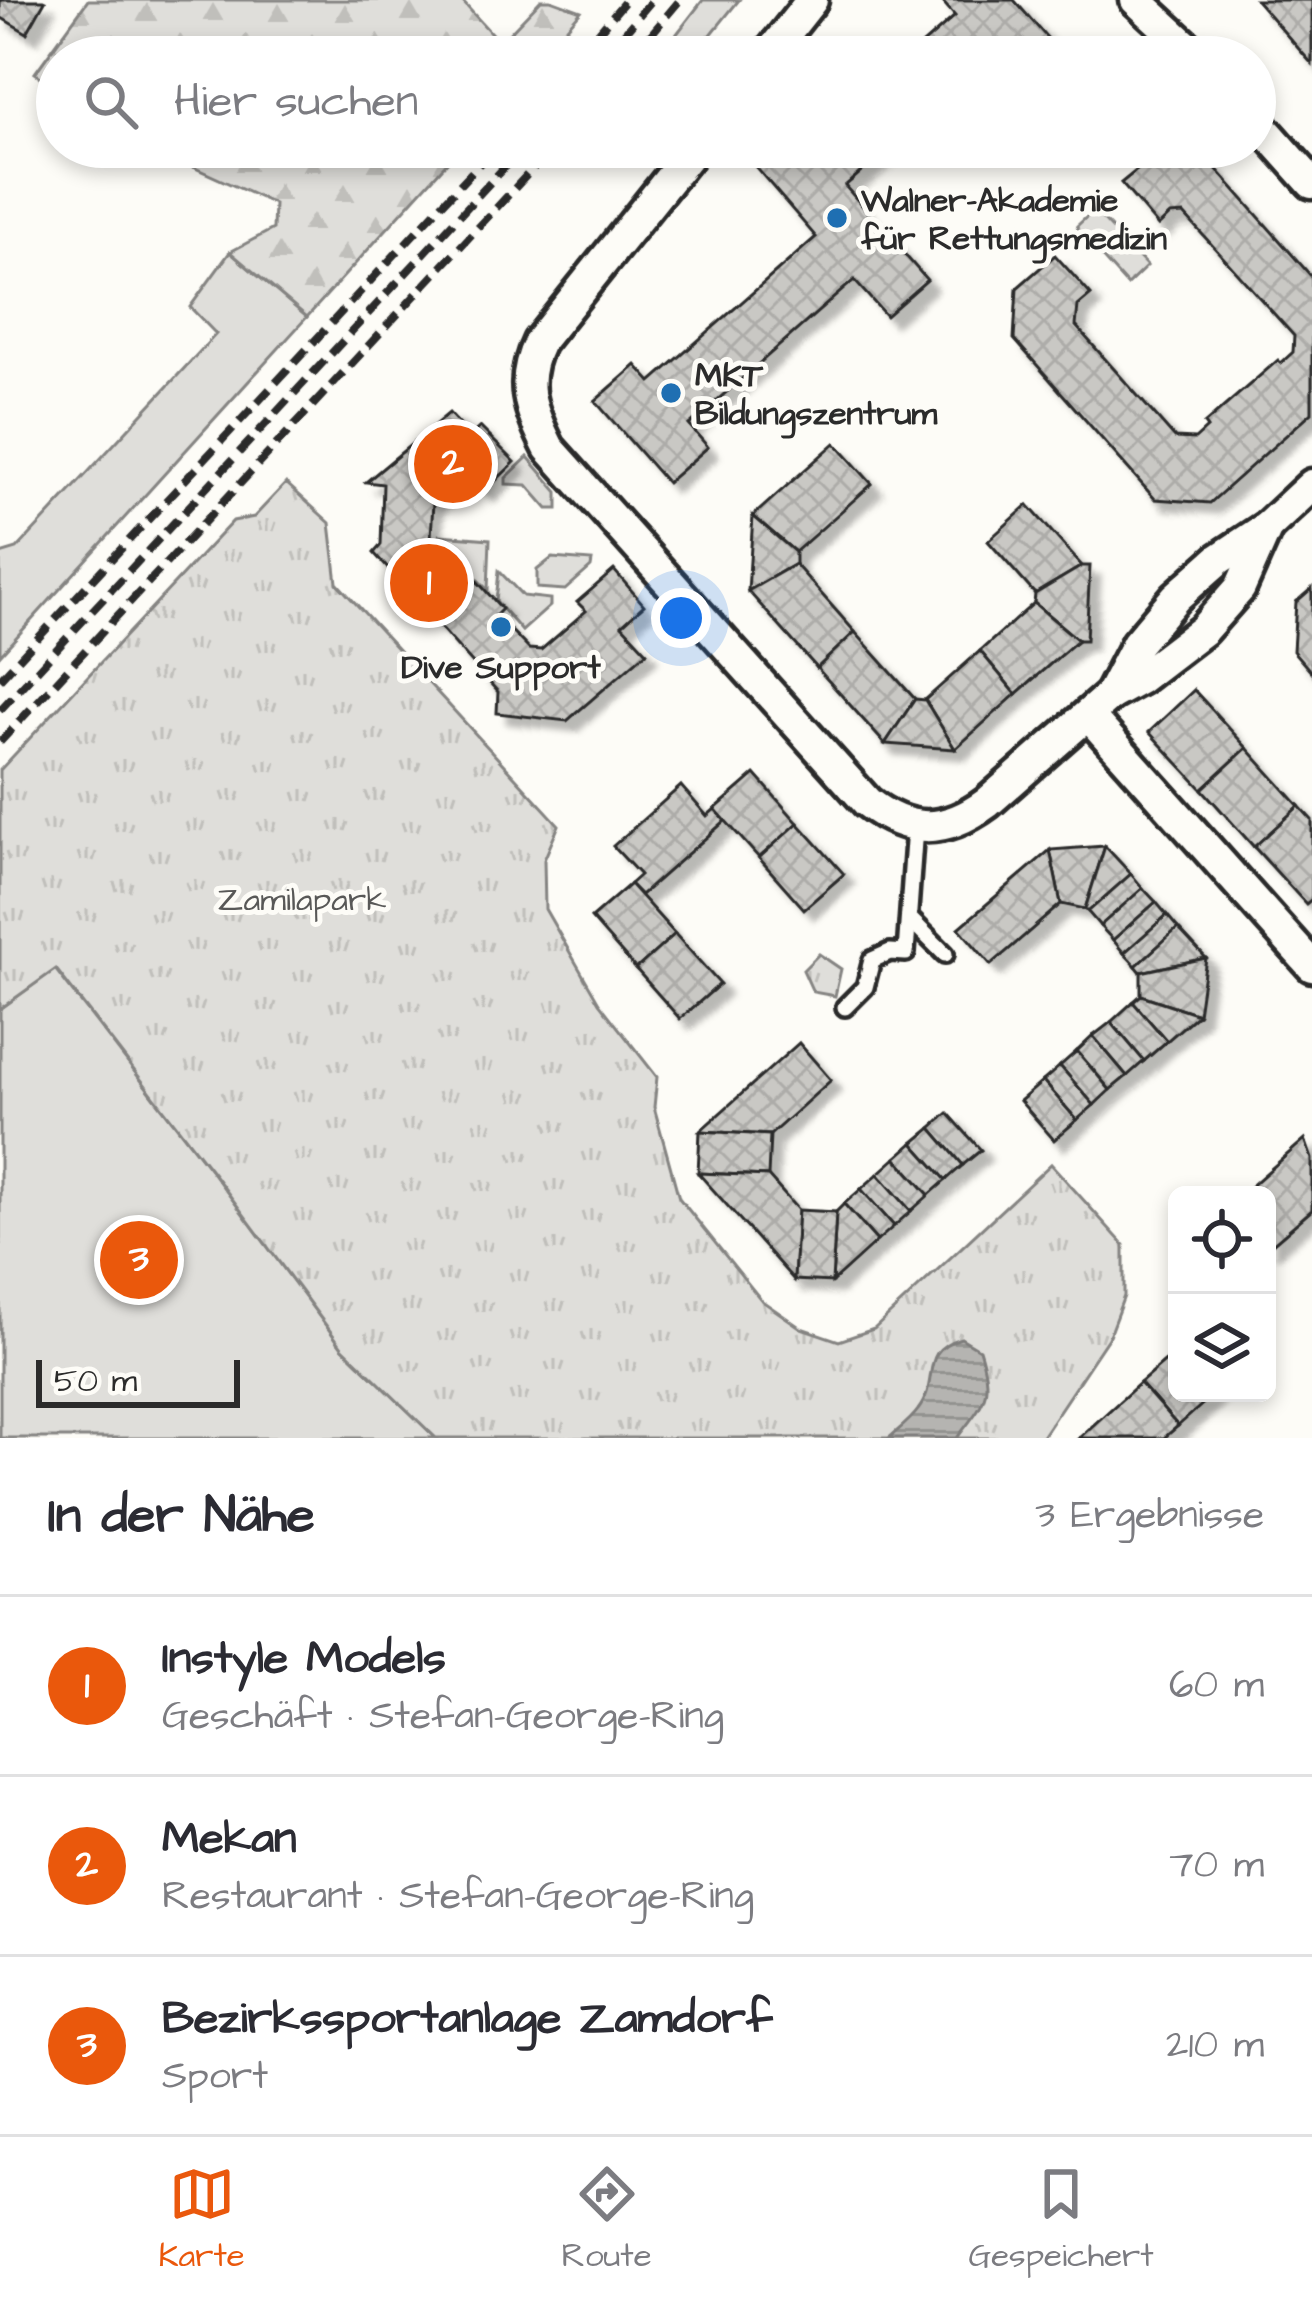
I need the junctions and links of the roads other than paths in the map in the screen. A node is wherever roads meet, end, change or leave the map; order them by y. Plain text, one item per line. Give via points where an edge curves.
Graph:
1 (812, 0) edge
2 (1136, 0) edge
3 (783, 36) edge
4 (1175, 36) edge
5 (1276, 143) edge
6 (678, 168) edge
7 (1312, 183) edge
8 (1312, 485) edge
9 (1267, 526) junction
10 (1099, 705) junction
11 (915, 827) junction
12 (908, 918) junction
13 (944, 954) dead end
14 (1312, 966) edge
15 (845, 1007) dead end

1 - 3 street
2 - 4 street
5 - 7 street
6 - 11 street via 539,342 529,362 534,417 549,448 867,802
8 - 9 street
9 - 10 street via 1176,597
9 - 10 street via 1226,607
10 - 11 street via 972,815
10 - 14 street
11 - 12 lane
12 - 13 lane
12 - 15 lane via 906,953 872,960 865,987

